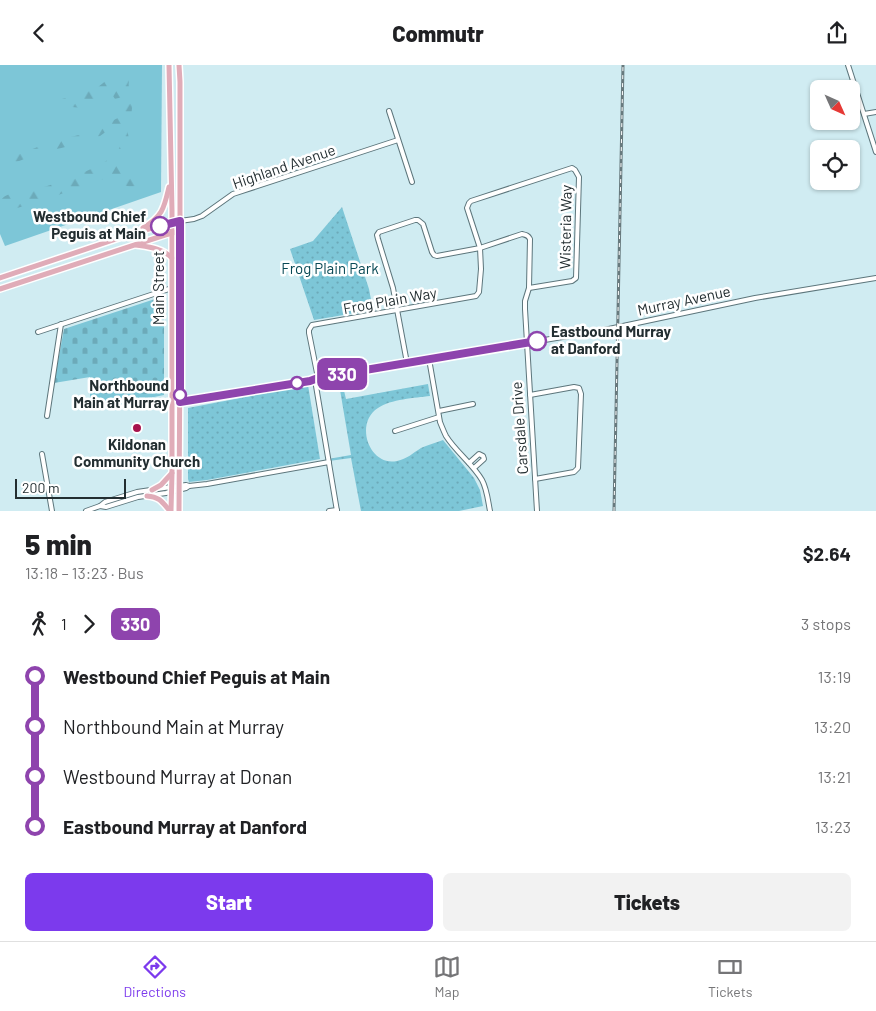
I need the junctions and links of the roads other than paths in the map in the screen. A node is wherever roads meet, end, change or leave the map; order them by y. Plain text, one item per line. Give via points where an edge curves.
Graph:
1 (170, 65) edge
2 (179, 65) edge
3 (848, 65) edge
4 (389, 111) dead end
5 (876, 111) edge
6 (864, 114) junction
7 (398, 140) junction
8 (876, 152) edge
9 (171, 179) junction
10 (412, 182) dead end
11 (180, 221) junction
12 (172, 223) junction
13 (180, 231) junction
14 (134, 233) junction
15 (172, 233) junction
16 (133, 245) junction
17 (480, 248) junction
18 (172, 258) junction
19 (876, 277) edge
20 (0, 278) edge
21 (172, 288) junction
22 (529, 288) junction
23 (0, 289) edge
24 (397, 311) junction
25 (61, 324) junction
26 (38, 331) dead end
27 (526, 343) junction
28 (429, 359) junction
29 (407, 363) junction
30 (316, 379) junction
31 (530, 395) junction
32 (180, 402) junction
33 (172, 403) junction
34 (473, 404) dead end
35 (439, 411) junction
36 (47, 416) dead end
37 (439, 417) junction
38 (395, 431) dead end
39 (42, 454) dead end
40 (329, 462) junction
41 (469, 463) junction
42 (474, 468) junction
43 (172, 473) junction
44 (535, 479) junction
45 (180, 488) junction
46 (171, 489) junction
47 (152, 490) junction
48 (147, 495) junction
49 (100, 506) junction
50 (337, 510) edge
51 (52, 511) edge
52 (86, 511) edge
53 (170, 511) edge
54 (179, 511) edge
55 (329, 511) edge
56 (490, 511) edge
57 (537, 511) edge

1 - 9 main road, Main Street
2 - 11 main road, Main Street
3 - 6 street
4 - 7 street
5 - 6 street
6 - 8 street
7 - 10 street
7 - 11 street, Highland Avenue via 233,194 202,216
9 - 12 main road, Main Street
9 - 14 main road via 161,212 149,225
11 - 12 main road
11 - 13 main road, Main Street
12 - 14 main road
12 - 15 main road, Main Street
13 - 15 main road
13 - 32 main road, Main Street
14 - 20 main road
15 - 16 main road
15 - 18 main road, Main Street
16 - 18 main road via 154,248
16 - 23 main road
17 - 22 street, Carsdale Drive via 522,234 529,237
17 - 22 street, Wisteria Way via 467,208 471,201 575,169 578,177 576,278
17 - 24 street, Frog Plain Way via 481,269 476,296
17 - 24 street via 434,255 423,224 418,220 379,232 377,235
18 - 21 main road, Main Street
19 - 27 street, Murray Avenue
21 - 25 street
21 - 33 main road, Main Street
22 - 27 street, Carsdale Drive via 524,309
24 - 29 street
24 - 30 street, Frog Plain Way via 312,325 309,333
25 - 26 street
25 - 36 street
27 - 28 street, Murray Avenue
27 - 31 street, Carsdale Drive
28 - 29 street, Murray Avenue
28 - 35 street
29 - 30 street, Murray Avenue
30 - 32 street, Murray Avenue
30 - 40 street
31 - 44 street, Carsdale Drive
31 - 44 street via 574,387 581,393 578,468 574,472
32 - 33 street, Murray Avenue
32 - 45 main road, Main Street
33 - 43 main road, Main Street
34 - 35 street
35 - 37 street
37 - 38 street
37 - 41 street via 447,437
39 - 51 street
40 - 45 street
40 - 50 street
41 - 42 street
41 - 42 street via 479,454 483,455 484,459
42 - 56 street via 484,486
43 - 46 main road, Main Street
43 - 47 main road
44 - 57 street, Carsdale Drive
45 - 46 street
45 - 54 main road, Main Street
46 - 47 street
46 - 48 street
46 - 53 main road, Main Street
47 - 49 street
48 - 49 street
48 - 53 main road via 159,499
49 - 52 street
50 - 55 street

